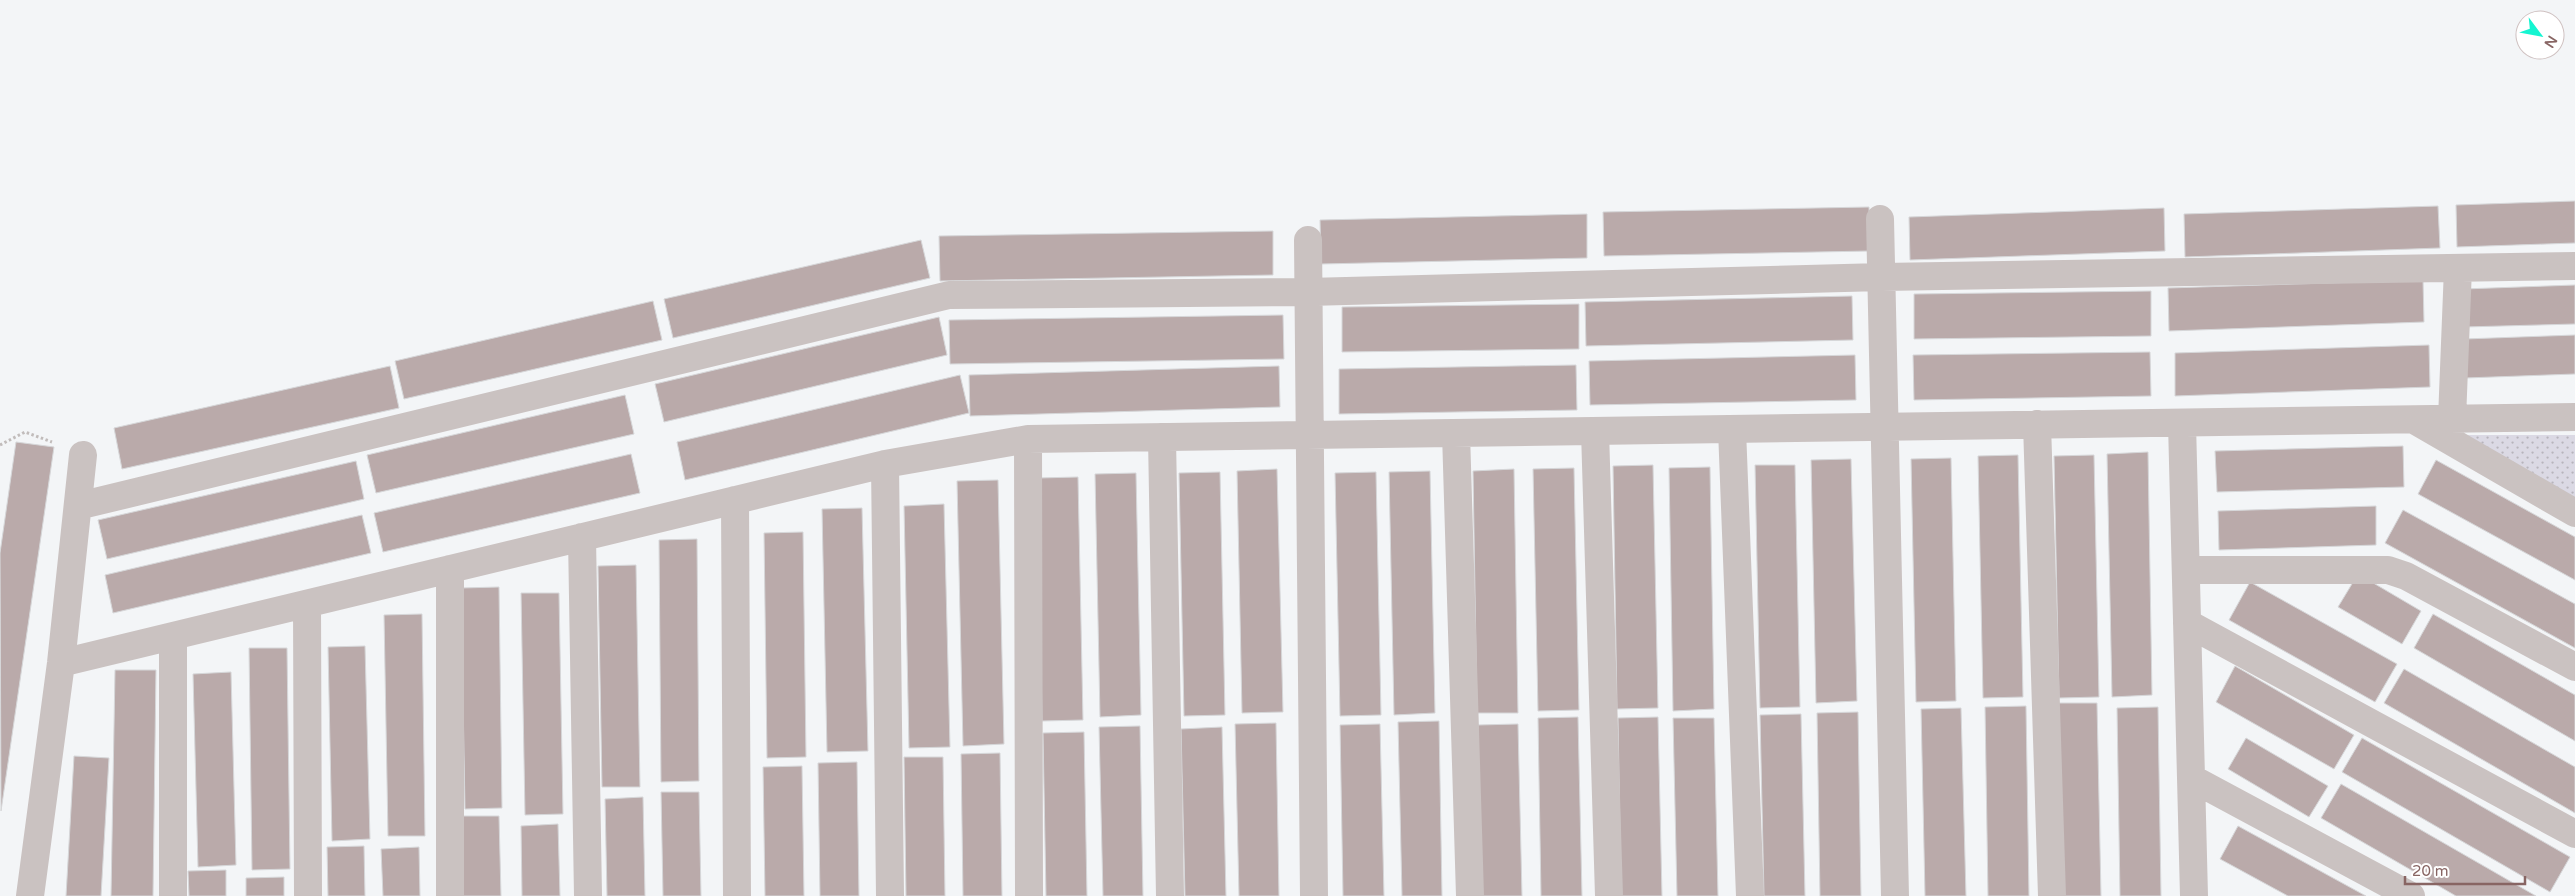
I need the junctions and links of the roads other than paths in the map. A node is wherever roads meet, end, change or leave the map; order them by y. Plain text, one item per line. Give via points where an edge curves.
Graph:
1 (1880, 219) dead end
2 (1308, 240) dead end
3 (2575, 266) edge
4 (2458, 268) junction
5 (1882, 277) junction
6 (1308, 292) junction
7 (2575, 417) edge
8 (2452, 419) junction
9 (2412, 420) junction
10 (2182, 423) junction
11 (2037, 424) junction
12 (1885, 427) junction
13 (1732, 429) junction
14 (1595, 431) junction
15 (1456, 432) junction
16 (1310, 434) junction
17 (1162, 436) junction
18 (1028, 439) junction
19 (83, 455) road end
20 (885, 464) junction
21 (735, 500) junction
22 (78, 506) junction
23 (2575, 513) edge
24 (582, 537) junction
25 (450, 569) junction
26 (2186, 570) junction
27 (307, 604) junction
28 (2187, 623) junction
29 (173, 637) junction
30 (61, 664) junction
31 (2575, 667) edge
32 (2191, 778) junction
33 (2575, 834) edge
34 (30, 896) edge
35 (173, 896) edge
36 (308, 896) edge
37 (450, 896) edge
38 (588, 896) edge
39 (737, 896) edge
40 (890, 896) edge
41 (1029, 896) edge
42 (1170, 896) edge
43 (1314, 896) edge
44 (1470, 896) edge
45 (1609, 896) edge
46 (1750, 896) edge
47 (1895, 896) edge
48 (2052, 896) edge
49 (2194, 896) edge
50 (2411, 896) edge

1 - 5 street
2 - 6 street
3 - 4 street
4 - 5 street
4 - 8 street
5 - 6 street
5 - 12 street
6 - 16 street
6 - 22 street via 949,295
7 - 8 street
8 - 9 street
9 - 10 street
9 - 23 street
10 - 11 street
10 - 26 street
11 - 12 street
11 - 48 street
12 - 13 street
12 - 47 street
13 - 14 street
13 - 46 street
14 - 15 street
14 - 45 street
15 - 16 street
15 - 44 street
16 - 17 street
16 - 43 street
17 - 18 street
17 - 42 street
18 - 20 street
18 - 41 street
19 - 22 street
20 - 21 street
20 - 40 street
21 - 24 street
21 - 39 street
22 - 30 street
24 - 25 street
24 - 38 street
25 - 27 street
25 - 37 street
26 - 28 street
26 - 31 street via 2388,570 2406,576
27 - 29 street
27 - 36 street
28 - 32 street
28 - 33 street
29 - 30 street
29 - 35 street
30 - 34 street
32 - 49 street
32 - 50 street

